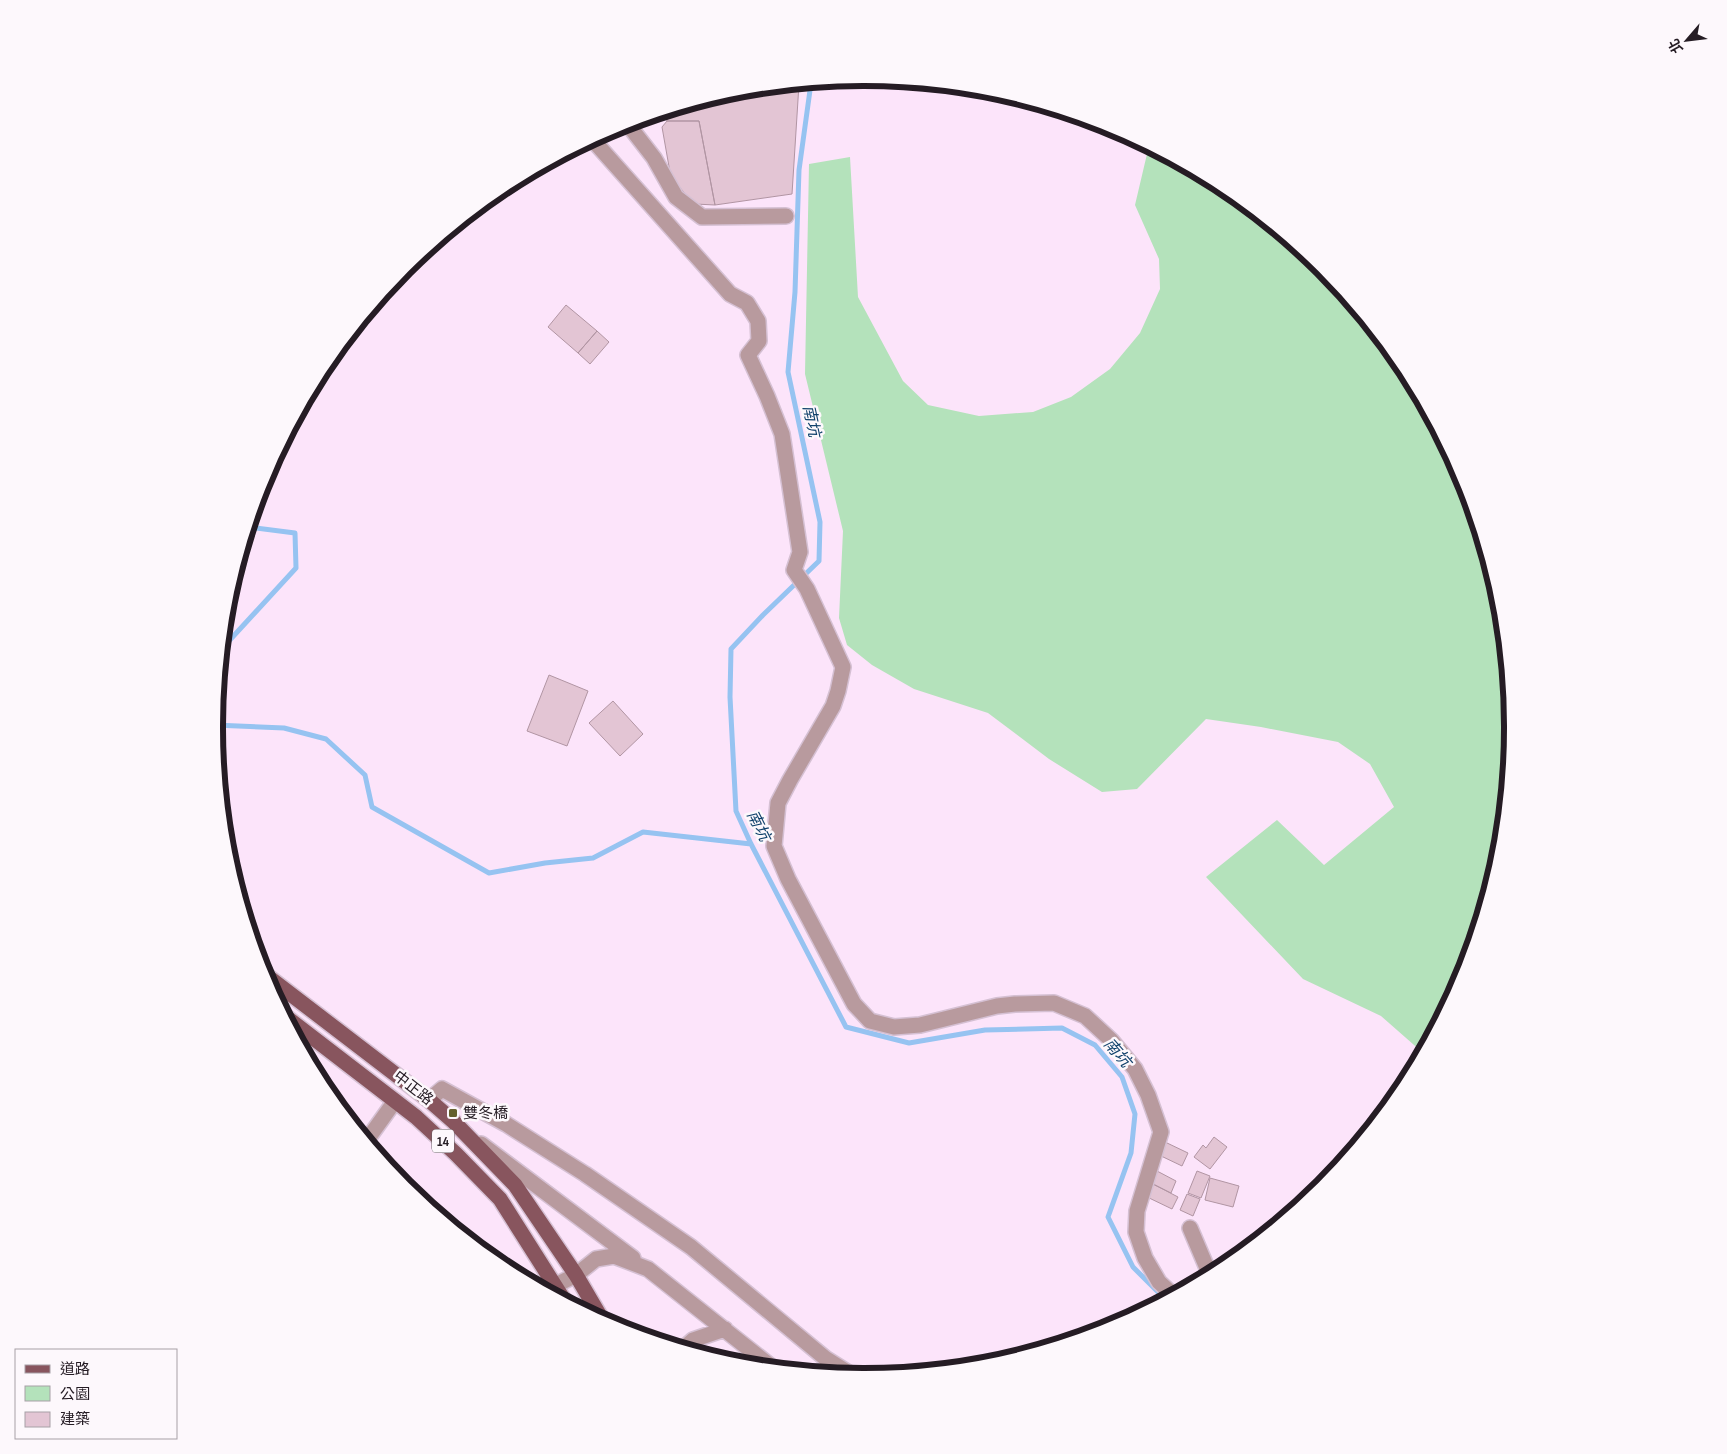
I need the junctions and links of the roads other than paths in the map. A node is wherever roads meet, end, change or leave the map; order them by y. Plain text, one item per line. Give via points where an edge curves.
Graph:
1 (632, 130) edge
2 (597, 144) edge
3 (786, 216) dead end
4 (278, 985) edge
5 (298, 1026) edge
6 (429, 1100) junction
7 (395, 1101) junction
8 (460, 1128) junction
9 (370, 1135) edge
10 (1190, 1228) dead end
11 (1207, 1268) edge
12 (648, 1269) junction
13 (576, 1275) junction
14 (556, 1286) junction
15 (559, 1290) edge
16 (1168, 1290) edge
17 (596, 1309) edge
18 (725, 1329) junction
19 (689, 1343) edge
20 (762, 1359) edge
21 (839, 1367) edge

1 - 3 street via 654,158 676,197 702,217
2 - 16 street via 730,294 747,304 758,321 759,341 748,355 782,434 800,552 794,570 807,588 843,666 833,706 778,803 774,846 788,879 854,1004 870,1021 894,1027 920,1026 997,1006 1054,1003 1085,1016 1111,1040 1135,1070 1161,1132 1137,1211 1136,1232 1145,1258
4 - 6 main road, 中正路 / 14
5 - 7 main road, 中正路 / 14
6 - 8 main road, 中正路 / 14
6 - 21 street via 442,1089 506,1124 585,1174 691,1246
7 - 9 street
7 - 14 main road, 中正路 / 14 via 456,1154 500,1199
8 - 12 street
8 - 13 main road, 中正路 / 14 via 515,1185
10 - 11 street
12 - 13 street via 614,1256 596,1259
12 - 18 street
13 - 14 street
13 - 17 main road, 中正路 / 14
14 - 15 main road, 中正路 / 14
18 - 19 street
18 - 20 street

